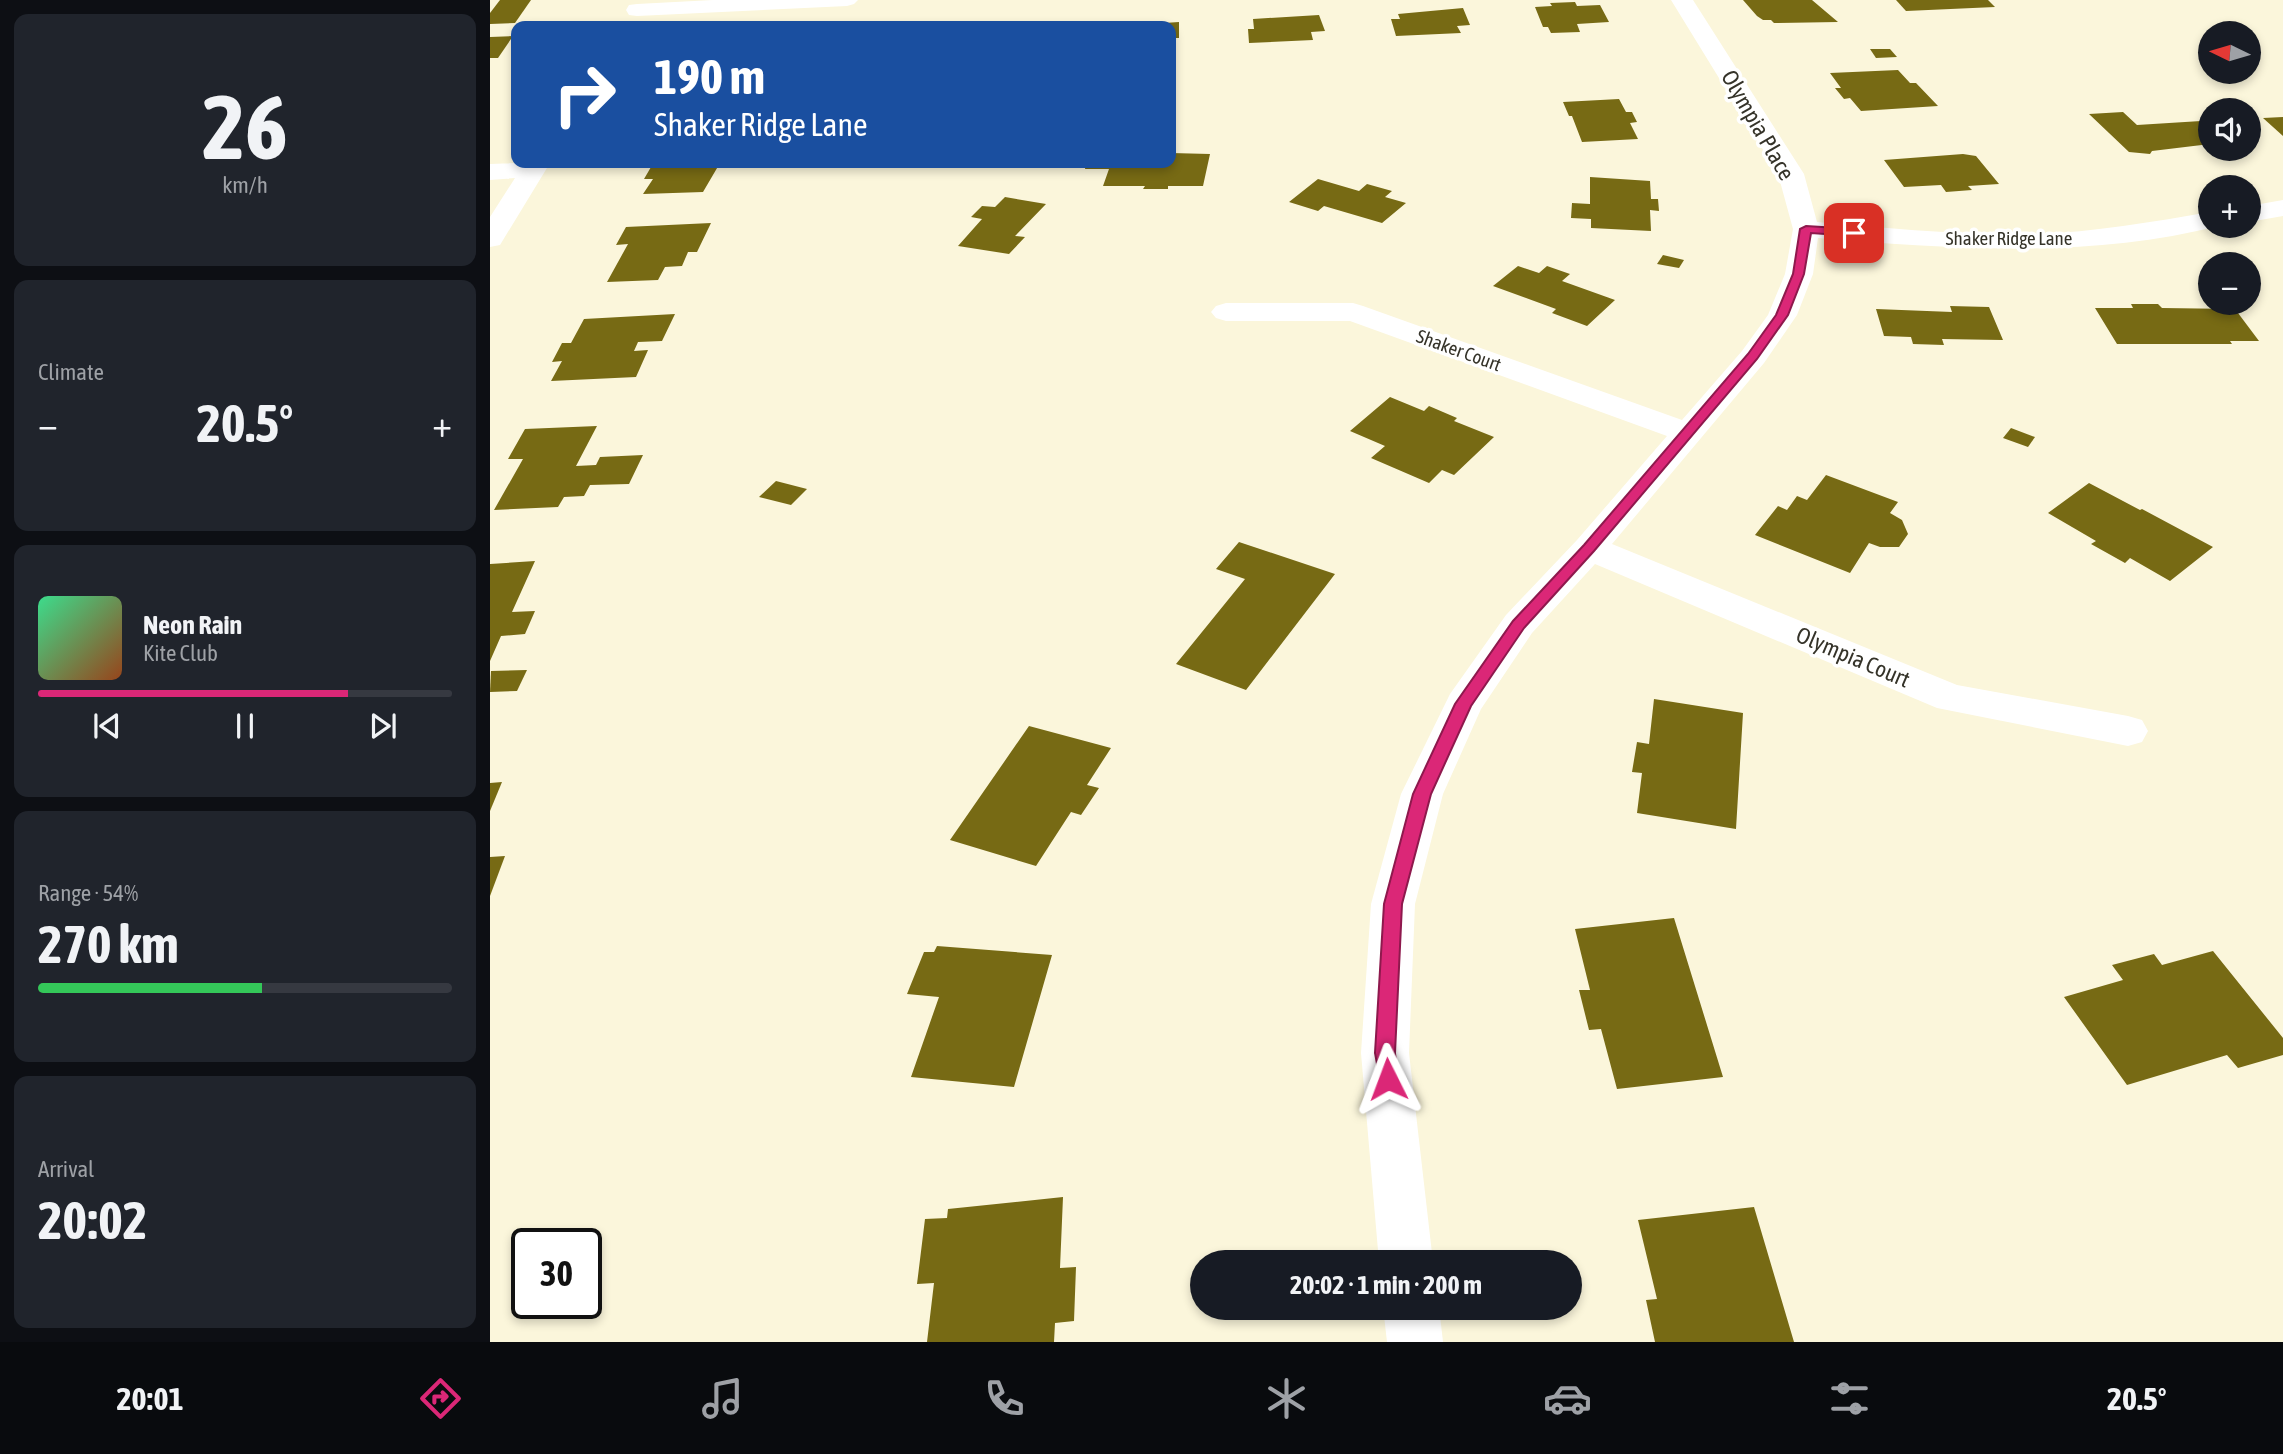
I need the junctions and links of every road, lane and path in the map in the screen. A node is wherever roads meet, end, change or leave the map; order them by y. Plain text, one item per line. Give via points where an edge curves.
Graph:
1 (848, 0) edge
2 (1682, 0) edge
3 (635, 12) edge
4 (520, 168) edge
5 (534, 168) edge
6 (490, 172) edge
7 (2283, 208) edge
8 (2261, 212) edge
9 (2198, 222) edge
10 (1806, 229) junction
11 (490, 239) edge
12 (1226, 312) dead end
13 (1685, 432) junction
14 (1589, 548) junction
15 (2128, 731) dead end
16 (1405, 1250) edge
17 (1412, 1320) edge
18 (1415, 1342) edge

1 - 3 street
2 - 10 street, Olympia Place via 1791,174
4 - 6 street
5 - 11 street
7 - 8 street
9 - 10 street, Shaker Ridge Lane via 2115,236 2035,242
10 - 13 street, Olympia Place via 1799,274 1782,315
12 - 13 street, Shaker Court via 1353,312
13 - 14 street, Olympia Place
14 - 15 street, Olympia Court via 1951,698
14 - 16 street, Olympia Place via 1518,624 1464,704 1422,794 1393,904 1385,1053
17 - 18 street

